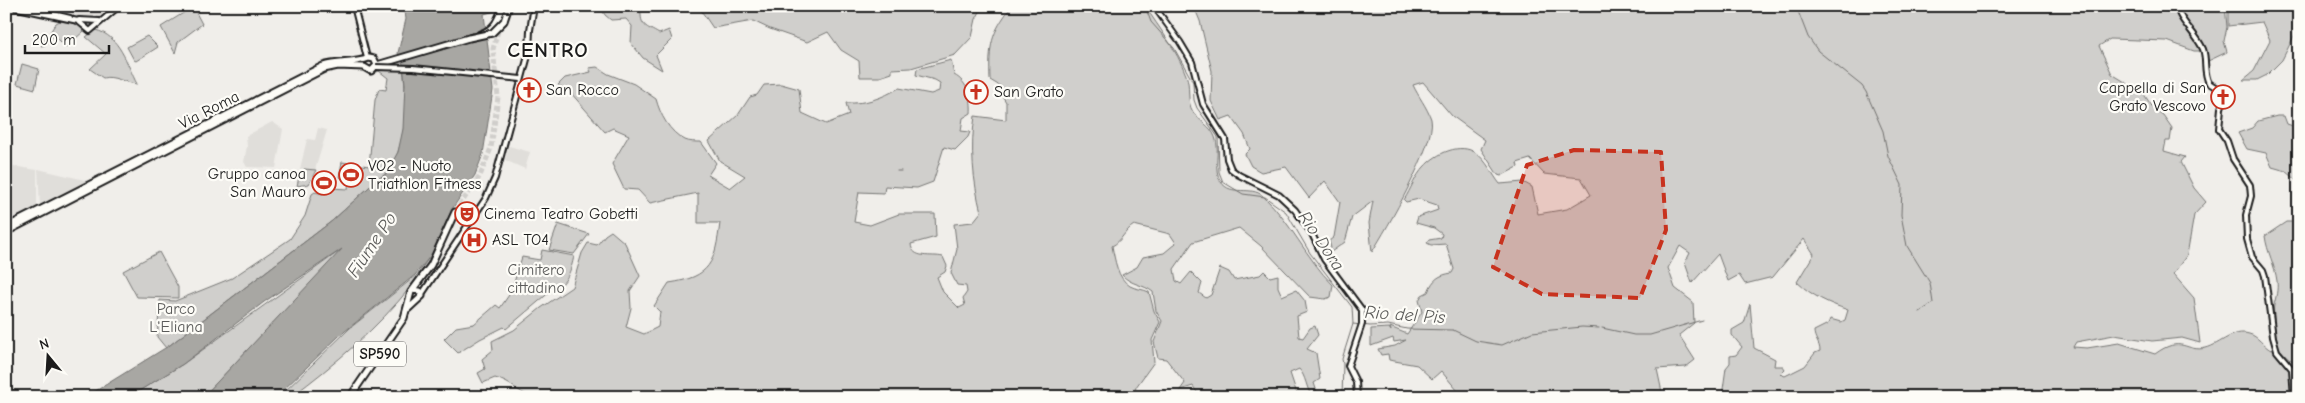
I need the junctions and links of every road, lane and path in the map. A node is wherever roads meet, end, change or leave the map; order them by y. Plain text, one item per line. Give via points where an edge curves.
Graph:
1 (8, 6) edge
2 (21, 6) edge
3 (119, 6) edge
4 (354, 6) edge
5 (506, 6) edge
6 (534, 6) edge
7 (1154, 6) edge
8 (2177, 6) edge
9 (90, 24) junction
10 (469, 38) junction
11 (371, 62) junction
12 (521, 79) junction
13 (90, 187) junction
14 (455, 212) tunnel mouth
15 (6, 227) edge
16 (6, 232) edge
17 (418, 291) junction
18 (415, 301) junction
19 (407, 310) junction
20 (350, 397) edge
21 (1357, 397) edge
22 (2294, 397) edge

1 - 9 street
2 - 9 street
3 - 9 street via 104,19
4 - 11 street
5 - 10 main road, bridge via 494,27
5 - 10 main road, bridge via 502,21 492,32
6 - 12 street, SP590 via 529,52
7 - 21 street via 1192,62 1203,104 1225,139 1231,169 1279,195 1295,210 1324,259 1362,310 1362,325 1350,360
8 - 22 street via 2178,16 2189,26 2203,49 2208,83 2226,94 2219,129 2250,185 2246,215 2249,247 2266,276 2273,337 2277,351 2292,369
10 - 11 main road
11 - 12 street, bridge
11 - 13 main road, Via Roma via 324,69
12 - 17 street, SP590 via 518,100 486,198
13 - 15 main road
13 - 16 main road
14 - 17 main road via 431,265 419,282
17 - 18 main road
17 - 18 main road, SP590 via 420,299
17 - 19 main road, SP590
18 - 19 main road, SP590
19 - 20 main road, SP590

